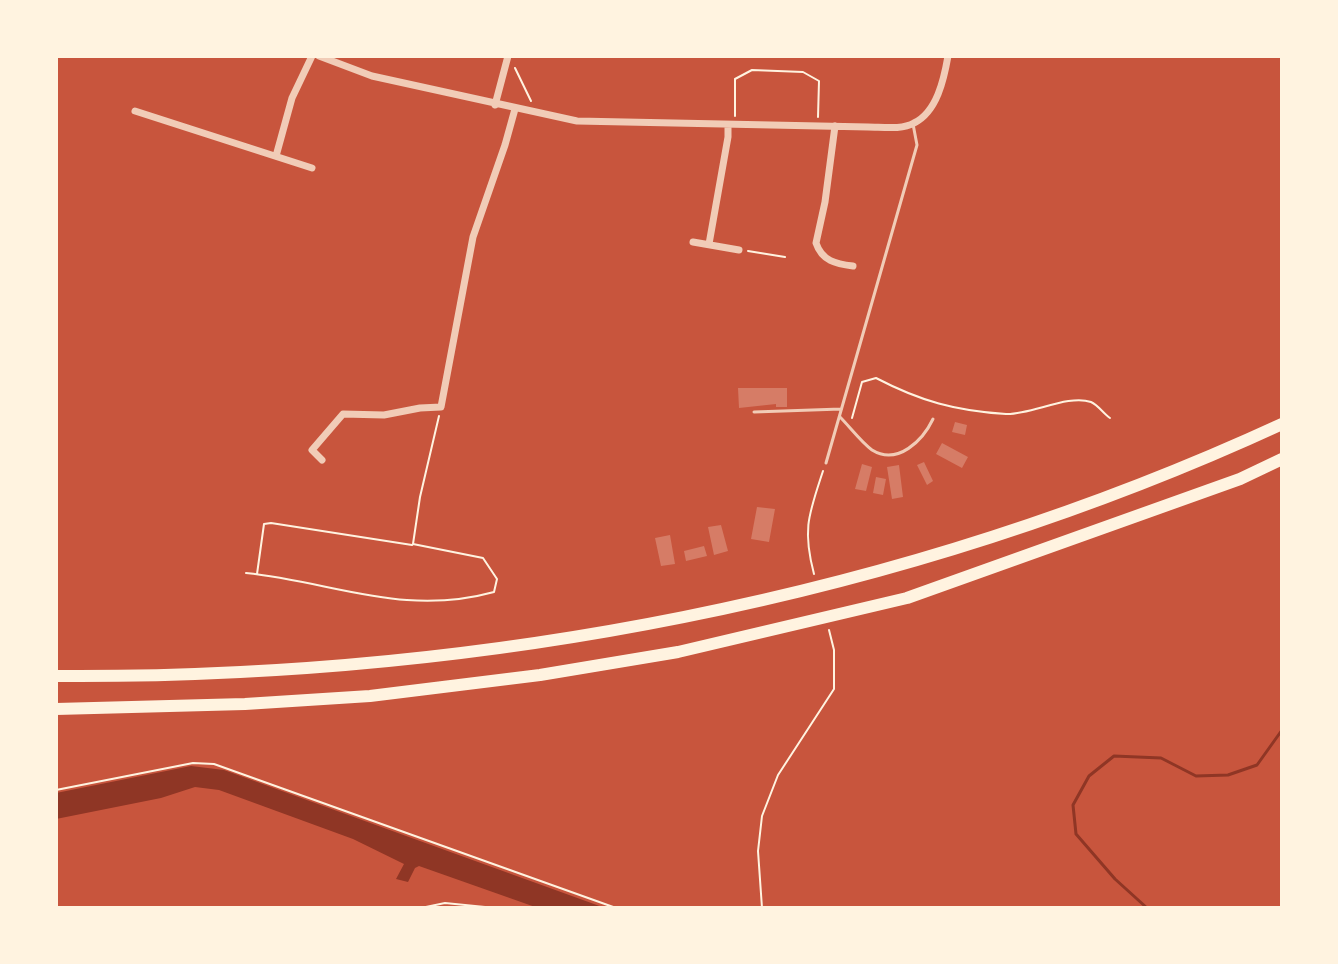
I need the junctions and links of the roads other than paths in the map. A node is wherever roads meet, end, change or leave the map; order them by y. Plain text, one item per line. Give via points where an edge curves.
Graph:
1 (312, 56) edge
2 (319, 56) edge
3 (508, 56) edge
4 (948, 56) edge
5 (495, 105) junction
6 (515, 109) junction
7 (135, 111) dead end
8 (913, 124) junction
9 (732, 125) junction
10 (835, 126) junction
11 (276, 156) junction
12 (312, 168) dead end
13 (693, 242) dead end
14 (709, 244) junction
15 (739, 250) road end
16 (853, 266) dead end
17 (841, 409) junction
18 (754, 412) dead end
19 (840, 417) junction
20 (933, 419) dead end
21 (1282, 424) edge
22 (1282, 459) edge
23 (322, 460) dead end
24 (826, 463) road end
25 (56, 676) edge
26 (56, 709) edge

1 - 11 street via 292,98
2 - 5 street via 372,76
3 - 5 street
4 - 8 street via 933,105
5 - 6 street
6 - 9 street via 577,121
6 - 23 street via 473,237 441,407 343,414 308,447
7 - 11 street
8 - 10 street
8 - 17 lane via 917,145
9 - 10 street
9 - 14 street
10 - 16 street via 816,243 834,263
11 - 12 street
13 - 14 street
14 - 15 street
17 - 18 lane
17 - 19 lane
19 - 20 lane via 872,450 888,455 915,445
19 - 24 lane
21 - 25 highway via 1080,507 928,557 675,619 535,644 374,662 216,674
22 - 26 highway via 1240,479 907,598 678,652 370,696

